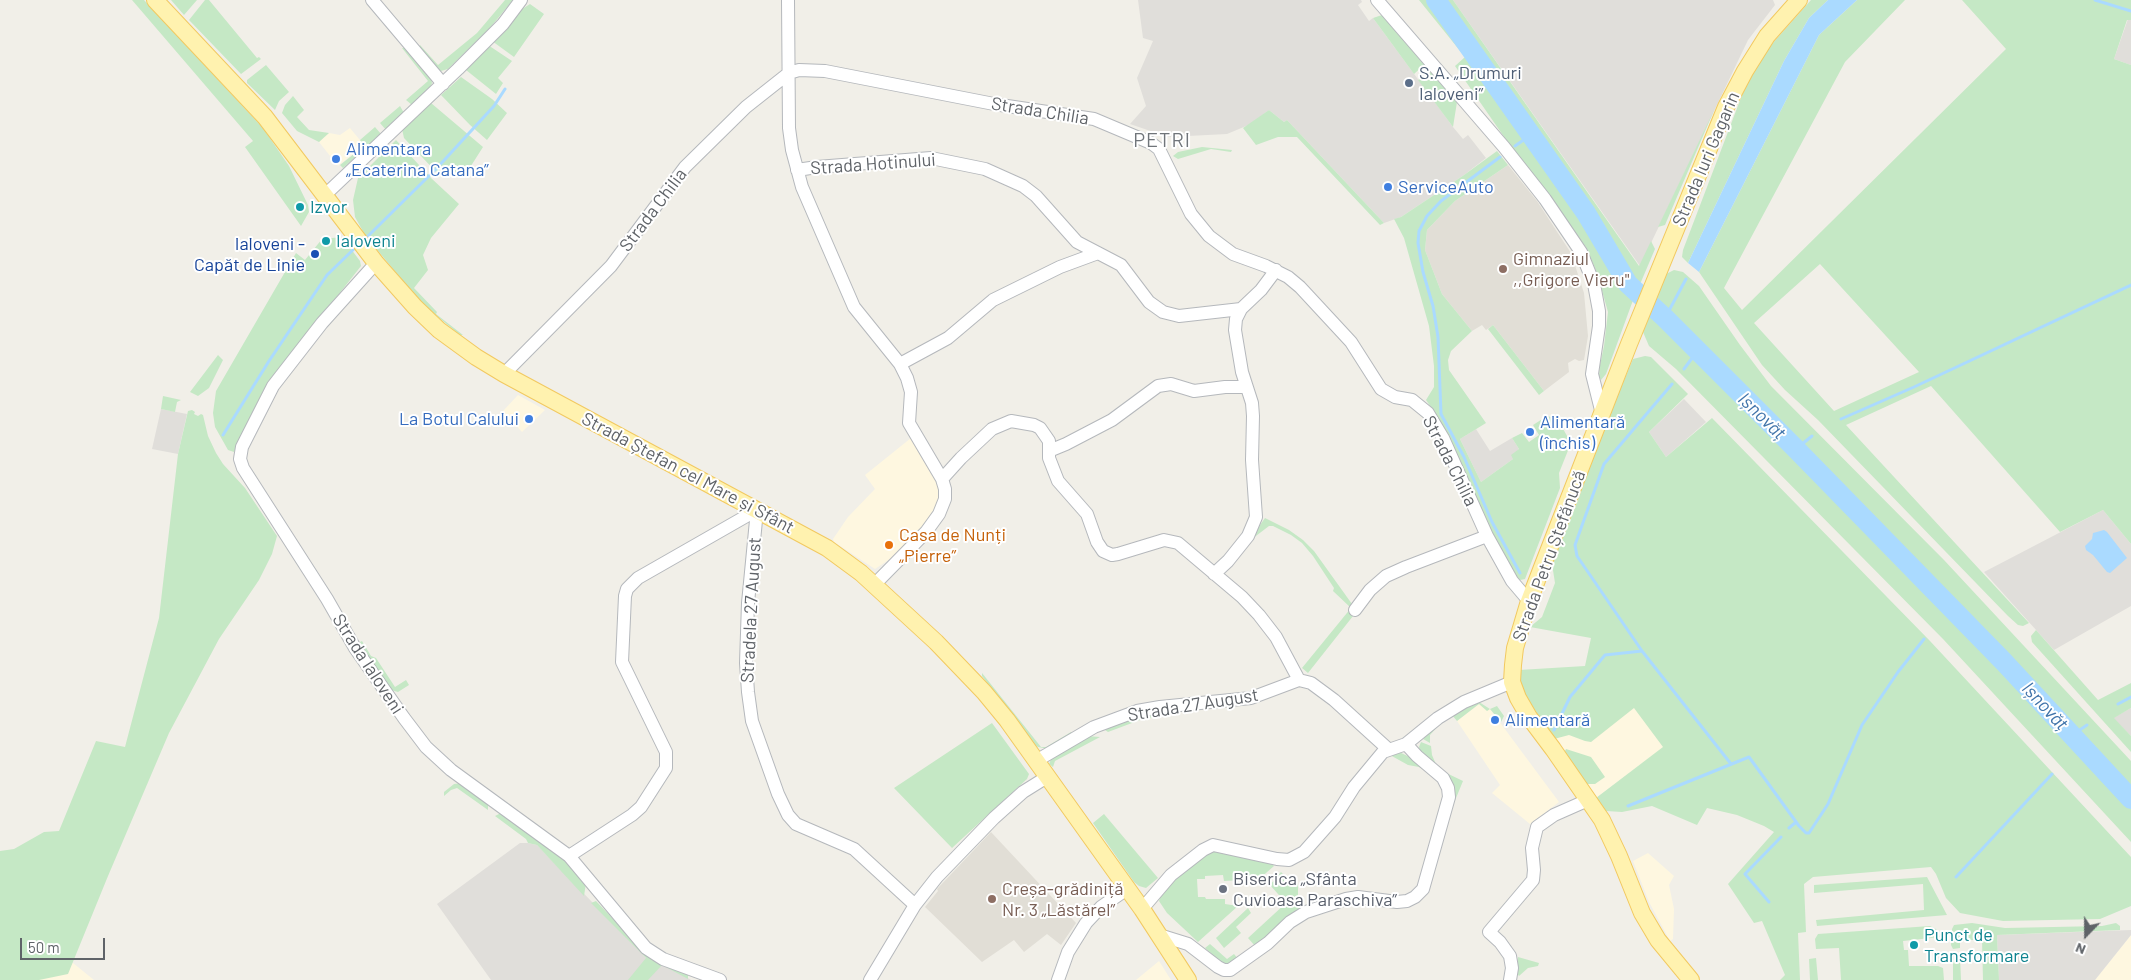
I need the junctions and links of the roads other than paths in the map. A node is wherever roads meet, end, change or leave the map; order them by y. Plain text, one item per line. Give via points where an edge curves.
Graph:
1 (155, 0) edge
2 (372, 0) edge
3 (520, 0) edge
4 (788, 0) edge
5 (1377, 0) edge
6 (1799, 0) edge
7 (789, 73) junction
8 (443, 84) junction
9 (797, 170) junction
10 (325, 194) junction
11 (1098, 253) junction
12 (373, 258) junction
13 (1276, 270) junction
14 (1241, 309) junction
15 (1634, 330) joint
16 (900, 364) junction
17 (504, 374) junction
18 (1246, 387) junction
19 (1602, 414) junction
20 (1049, 451) junction
21 (942, 479) junction
22 (757, 510) junction
23 (1487, 536) junction
24 (1214, 574) junction
25 (874, 585) junction
26 (1528, 602) junction
27 (1355, 610) dead end
28 (1299, 680) junction
29 (1512, 682) junction
30 (1406, 744) junction
31 (1388, 749) junction
32 (1036, 761) junction
33 (1047, 777) junction
34 (1588, 800) junction
35 (569, 856) junction
36 (1127, 888) junction
37 (915, 905) junction
38 (1142, 909) junction
39 (1159, 935) junction
40 (720, 980) edge
41 (870, 980) edge
42 (1058, 980) edge
43 (1188, 980) edge
44 (1510, 980) edge
45 (1691, 980) edge

1 - 10 main road, Strada Ștefan cel Mare și Sfânt via 265,117
2 - 8 street
3 - 8 street via 503,24
4 - 7 street
5 - 19 street via 1504,147 1545,199 1580,252 1594,284 1599,311 1592,374
6 - 15 main road, Strada Iuri Gagarin via 1767,36 1726,107
7 - 9 street via 789,128
7 - 13 street, Strada Chilia via 799,70 834,72 994,104 1094,119 1158,149 1191,214 1210,236 1233,254
7 - 17 street, Strada Chilia via 746,107 685,167 610,266
8 - 10 street
9 - 11 street, Strada Hotinului via 931,158 985,170 1023,186 1077,242
9 - 16 street via 846,292 860,316
10 - 12 main road, Strada Ștefan cel Mare și Sfânt
11 - 14 street, Strada Hotinului via 1121,265 1149,302 1163,312 1179,316
11 - 16 street via 1060,267 993,300 948,338
12 - 17 main road, Strada Ștefan cel Mare și Sfânt via 439,330
12 - 35 street, Strada Ialoveni via 273,386 242,448 240,459 257,492 355,648 415,734 450,770
13 - 14 street
13 - 23 street, Strada Chilia via 1300,286 1351,342 1381,389 1395,397 1412,400 1428,413 1443,438
14 - 18 street via 1235,330
15 - 19 main road, Strada Petru Ștefănucă
16 - 21 street via 911,392 911,429
17 - 22 main road, Strada Ștefan cel Mare și Sfânt
18 - 20 street via 1194,391 1170,384 1158,386 1112,420
18 - 24 street via 1252,402 1256,517 1248,536
19 - 26 main road, Strada Petru Ștefănucă
20 - 21 street via 1049,441 1040,428 1012,421 992,429
20 - 24 street via 1058,482 1087,514 1103,551 1118,554 1159,540 1169,540 1178,543
21 - 25 street via 945,499 939,514 926,532
22 - 25 main road, Strada Ștefan cel Mare și Sfânt via 827,548
22 - 35 street via 638,578 627,589 622,662 666,752 666,768 641,807
22 - 37 street, Stradela 27 August via 748,603 748,692 752,721 778,794 796,824 854,849
23 - 26 street, Strada Chilia via 1512,581
23 - 27 street via 1386,576
24 - 28 street via 1242,597 1270,628
25 - 32 main road, Strada Ștefan cel Mare și Sfânt via 984,692
26 - 29 main road, Strada Petru Ștefănucă via 1516,648
28 - 31 street via 1310,683 1334,700
28 - 32 street, Strada 27 August via 1251,698 1137,711 1094,728
29 - 30 street via 1451,709
29 - 34 main road via 1529,717
30 - 31 street
30 - 39 street via 1443,778 1448,788 1447,810 1423,889 1407,901 1352,898 1306,912 1230,970 1218,967 1188,944
31 - 38 street via 1304,852 1289,860 1277,860 1213,844 1171,875
32 - 33 main road, Strada Ștefan cel Mare și Sfânt
33 - 36 main road, Strada Ștefan cel Mare și Sfânt
33 - 37 street via 1023,792 994,818 937,877
34 - 44 street via 1554,815 1537,827 1532,848 1533,880 1488,932 1510,956
34 - 45 main road via 1620,856 1642,914 1658,940
35 - 40 street, Strada Ialoveni via 646,948 664,960
36 - 38 main road, Strada Ștefan cel Mare și Sfânt
36 - 42 street via 1086,923 1071,946
37 - 41 street
38 - 39 main road, Strada Ștefan cel Mare și Sfânt
39 - 43 main road, Strada Ștefan cel Mare și Sfânt

